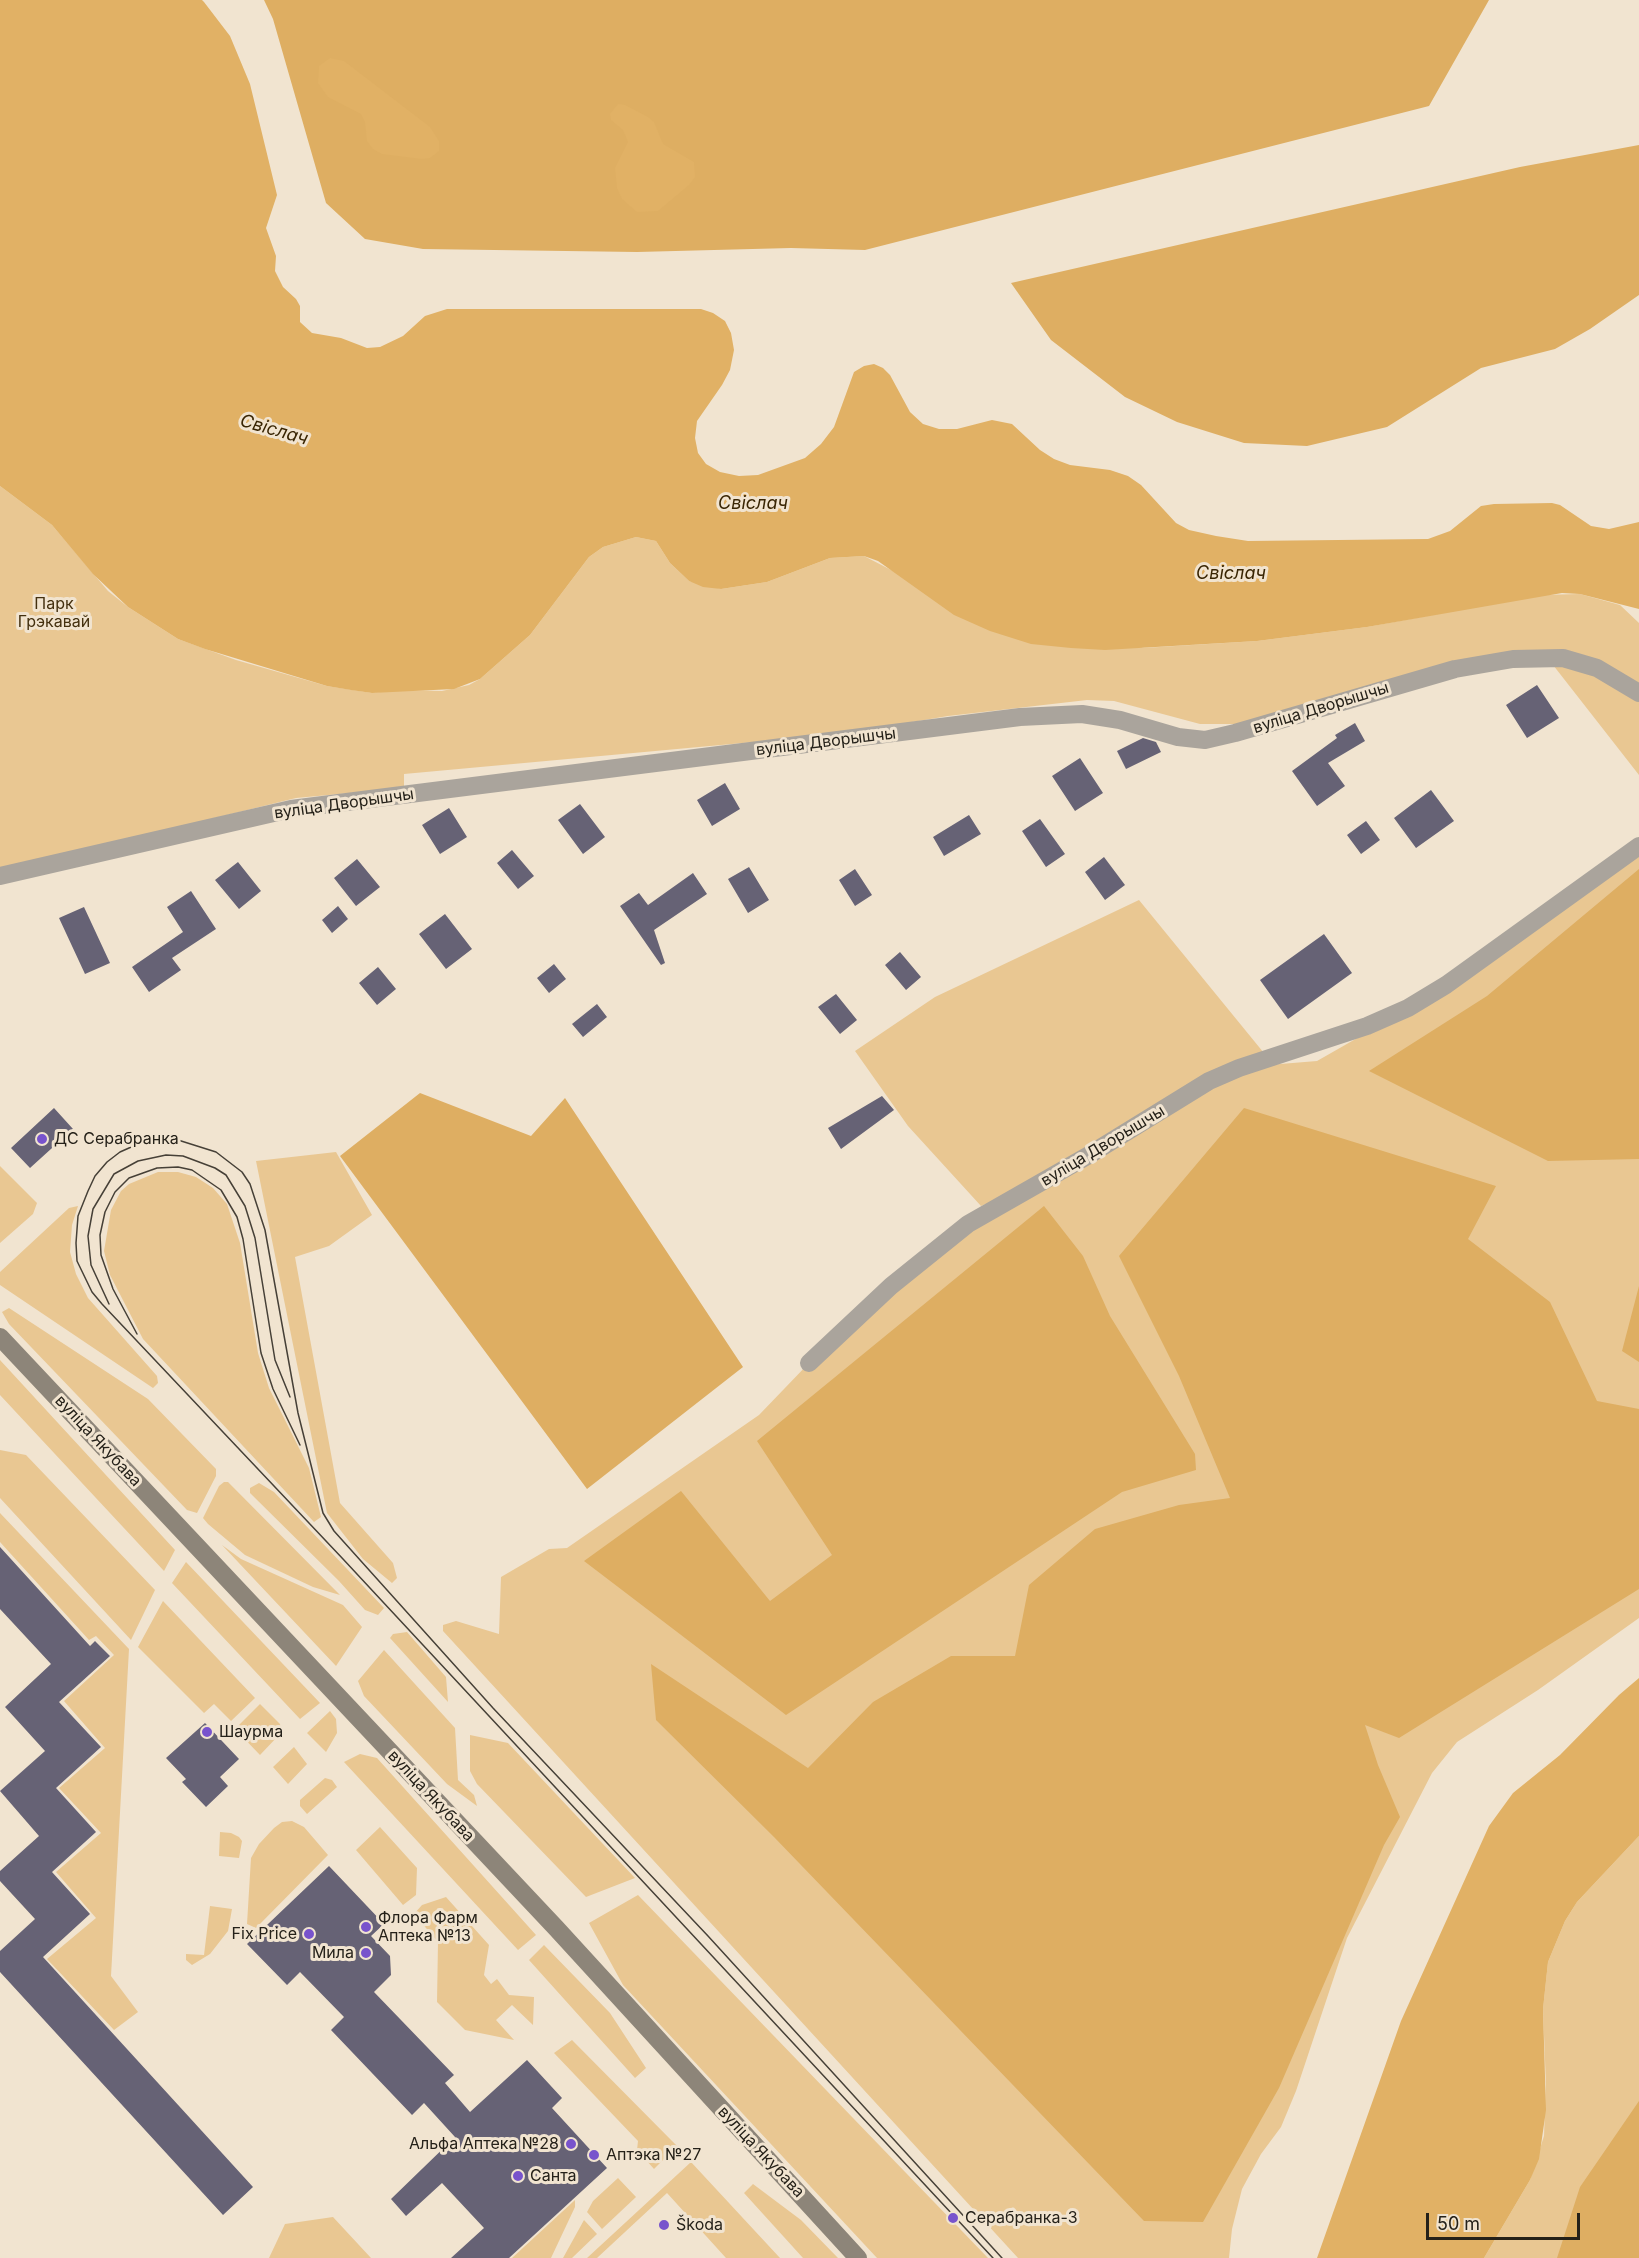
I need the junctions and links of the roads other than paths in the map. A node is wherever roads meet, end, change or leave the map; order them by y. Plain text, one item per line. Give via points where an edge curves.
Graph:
1 (1639, 693) edge
2 (1639, 846) edge
3 (0, 876) edge
4 (0, 1337) edge
5 (809, 1363) dead end
6 (858, 2258) edge

1 - 3 street, вуліца Дворышчы via 1597,668 1563,658 1514,659 1455,669 1205,740 1082,714 1020,717 291,809
2 - 5 street, вуліца Дворышчы via 1408,1008 1209,1081 968,1224 891,1286
4 - 6 main road, вуліца Якубава via 556,1928

